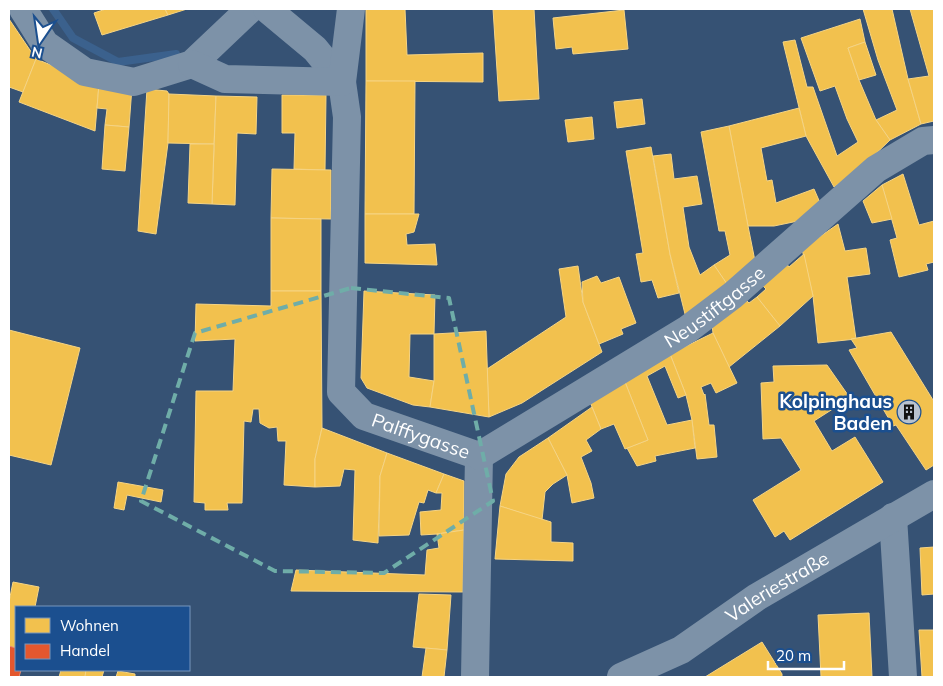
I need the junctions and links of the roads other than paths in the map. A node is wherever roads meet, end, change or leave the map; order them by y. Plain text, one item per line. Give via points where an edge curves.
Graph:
1 (23, 9) edge
2 (250, 9) edge
3 (267, 9) edge
4 (351, 9) edge
5 (192, 64) junction
6 (342, 82) junction
7 (934, 140) edge
8 (479, 456) junction
9 (934, 494) edge
10 (893, 517) junction
11 (475, 677) edge
12 (621, 677) edge
13 (903, 677) edge

1 - 5 street via 46,44 85,72 134,82
2 - 5 street
3 - 6 street via 315,49
4 - 6 street, Palffygasse
5 - 6 street via 225,79
6 - 8 street, Palffygasse via 347,117 341,392 364,416
7 - 8 street, Neustiftgasse via 923,141 876,170 733,295 688,330
8 - 11 street, Palffygasse
9 - 10 street, Valeriestraße
10 - 12 street, Valeriestraße via 757,597 681,650
10 - 13 street

